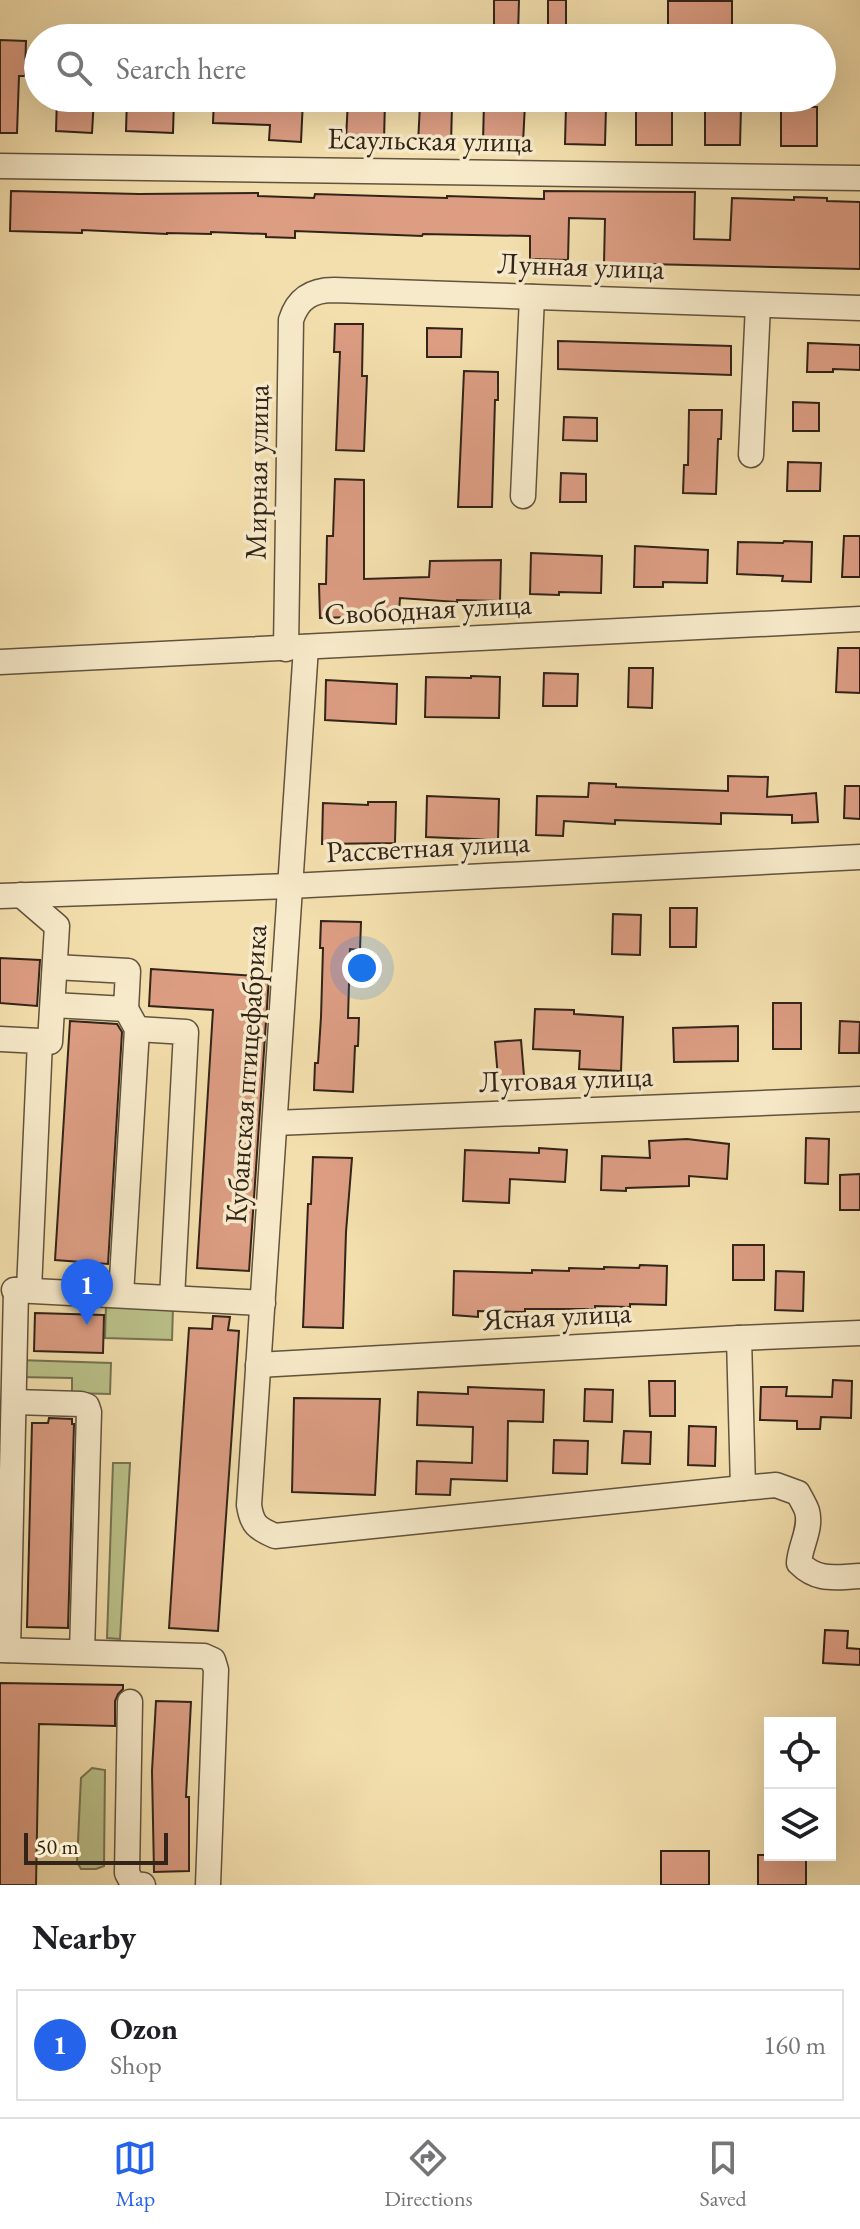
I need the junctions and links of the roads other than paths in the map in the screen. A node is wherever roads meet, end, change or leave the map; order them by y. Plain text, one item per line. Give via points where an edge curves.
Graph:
1 (0, 166) edge
2 (860, 178) edge
3 (532, 297) junction
4 (302, 300) joint
5 (758, 305) junction
6 (860, 308) edge
7 (751, 455) dead end
8 (523, 496) dead end
9 (860, 619) edge
10 (296, 648) junction
11 (0, 662) edge
12 (860, 857) edge
13 (290, 886) junction
14 (11, 895) edge
15 (55, 967) junction
16 (53, 1005) junction
17 (131, 1019) junction
18 (0, 1039) edge
19 (40, 1041) junction
20 (860, 1099) edge
21 (275, 1123) junction
22 (15, 1290) edge
23 (121, 1295) junction
24 (172, 1298) junction
25 (263, 1303) junction
26 (860, 1333) edge
27 (739, 1338) junction
28 (258, 1365) junction
29 (14, 1402) junction
30 (743, 1488) junction
31 (860, 1576) edge
32 (4, 1650) edge
33 (82, 1652) junction
34 (130, 1702) dead end
35 (143, 1885) edge
36 (208, 1885) edge

1 - 2 street, Есаульская улица
3 - 4 street, Лунная улица via 322,290
3 - 5 street, Лунная улица
3 - 8 street
4 - 10 street, Мирная улица via 291,320
5 - 6 street, Лунная улица
5 - 7 street
9 - 10 street, Свободная улица
10 - 11 street, Свободная улица
10 - 13 street, Кубанская птицефабрика
12 - 13 street, Рассветная улица
13 - 14 street, Рассветная улица
13 - 21 street, Кубанская птицефабрика
14 - 15 street via 57,926
15 - 16 street
15 - 17 street via 128,971
16 - 17 street
16 - 19 street via 50,1042
17 - 23 street
17 - 24 street via 186,1032
18 - 19 street
19 - 22 street
20 - 21 street, Луговая улица
21 - 25 street, Кубанская птицефабрика
22 - 23 street
22 - 29 street
23 - 24 street
24 - 25 street
25 - 28 street, Кубанская птицефабрика
26 - 27 street, Ясная улица
27 - 28 street, Ясная улица
27 - 30 street
28 - 30 street, Кубанская птицефабрика via 249,1505 251,1520 275,1536
29 - 32 street
29 - 33 street via 81,1404 89,1412
30 - 31 street via 776,1485 798,1493 808,1529 799,1563 823,1577
32 - 33 street
33 - 36 street via 213,1660
34 - 35 street via 127,1873 133,1884

